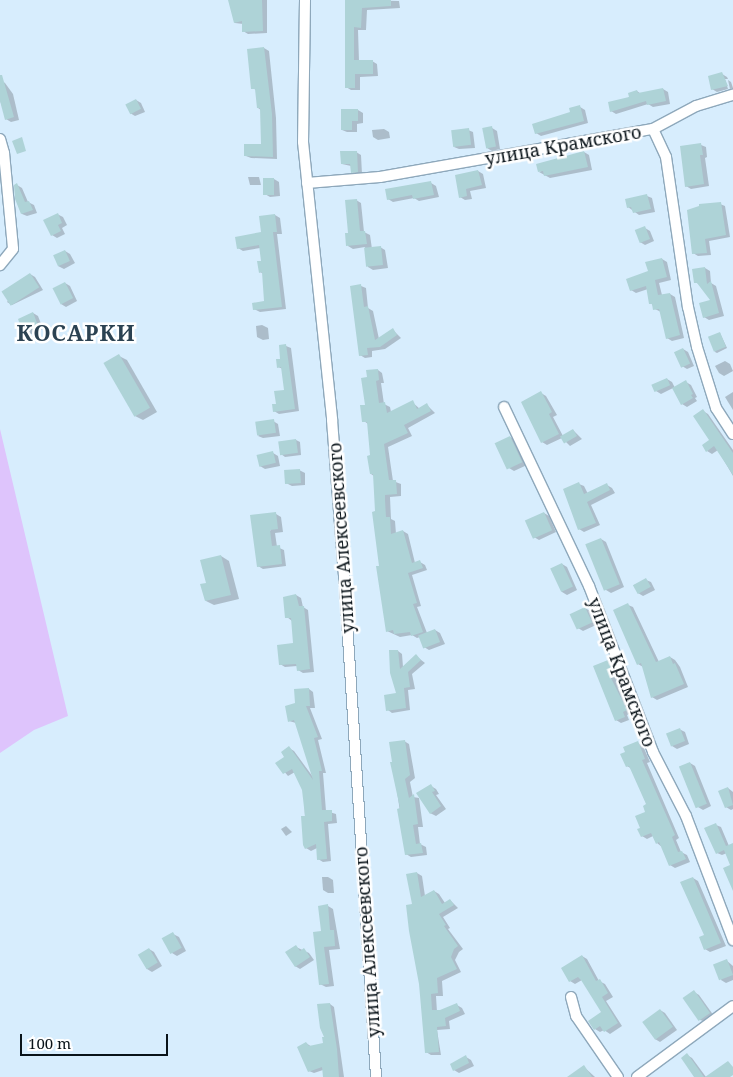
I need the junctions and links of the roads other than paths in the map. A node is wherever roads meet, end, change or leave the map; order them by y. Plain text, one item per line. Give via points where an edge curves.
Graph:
1 (305, 0) edge
2 (733, 96) edge
3 (653, 129) junction
4 (0, 139) edge
5 (307, 183) junction
6 (0, 265) edge
7 (504, 407) dead end
8 (733, 434) edge
9 (733, 940) edge
10 (571, 998) dead end
11 (733, 1006) edge
12 (376, 1077) edge
13 (618, 1077) edge
14 (637, 1077) edge

1 - 5 street, улица Алексеевского via 304,142
2 - 3 street via 696,106
3 - 5 street, улица Крамского via 380,178
3 - 8 street, улица Крамского via 666,157 697,347 716,408
4 - 6 street via 13,249
5 - 12 street, улица Алексеевского via 332,420 344,575
7 - 9 street, улица Крамского via 589,586 653,752 686,816
10 - 13 street via 576,1016
11 - 14 street

